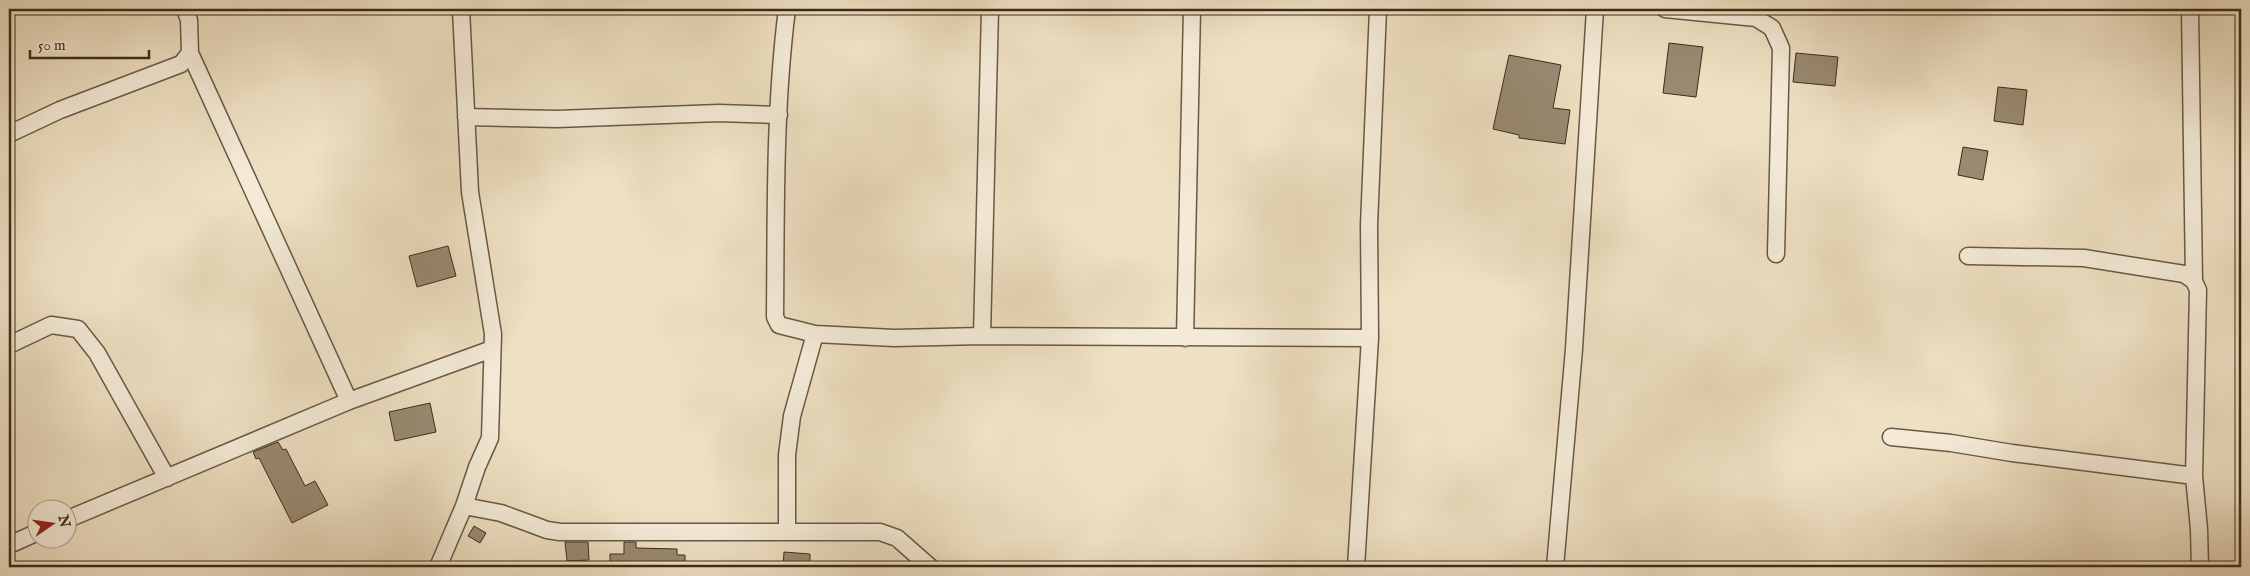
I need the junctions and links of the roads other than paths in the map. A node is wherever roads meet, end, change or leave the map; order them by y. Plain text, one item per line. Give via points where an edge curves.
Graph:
1 (185, 9) edge
2 (461, 9) edge
3 (787, 9) edge
4 (990, 9) edge
5 (1192, 9) edge
6 (1378, 9) edge
7 (1595, 9) edge
8 (1665, 9) edge
9 (2190, 9) edge
10 (190, 53) junction
11 (779, 115) junction
12 (466, 117) junction
13 (9, 134) edge
14 (1776, 254) dead end
15 (1968, 256) dead end
16 (2194, 281) junction
17 (815, 334) junction
18 (982, 336) junction
19 (1185, 338) junction
20 (1370, 338) junction
21 (9, 345) edge
22 (492, 349) junction
23 (349, 401) junction
24 (1891, 436) dead end
25 (2194, 476) junction
26 (167, 478) junction
27 (464, 506) junction
28 (78, 515) edge
29 (787, 532) junction
30 (28, 536) edge
31 (9, 545) edge
32 (438, 567) edge
33 (930, 567) edge
34 (1356, 567) edge
35 (1555, 567) edge
36 (2200, 567) edge

1 - 10 street via 189,20
2 - 12 street
3 - 11 street via 780,67
4 - 18 street
5 - 19 street
6 - 20 street via 1369,225
7 - 35 street via 1574,348
8 - 14 street via 1756,18 1772,28 1781,48
9 - 16 street
10 - 13 street via 180,64 60,110
10 - 23 street
11 - 12 street
11 - 17 street via 775,317 779,325
12 - 22 street via 470,192 493,334
15 - 16 street via 2084,258 2184,274
16 - 25 street via 2198,290
17 - 18 street via 894,338
17 - 29 street via 792,416 787,455
18 - 19 street
19 - 20 street
20 - 34 street
21 - 26 street via 52,325 78,328 97,353
22 - 23 street
22 - 27 street via 490,438
23 - 26 street
24 - 25 street
25 - 36 street
26 - 28 street
27 - 29 street via 501,513 560,532
27 - 32 street
29 - 33 street via 880,532 897,538
30 - 31 street

